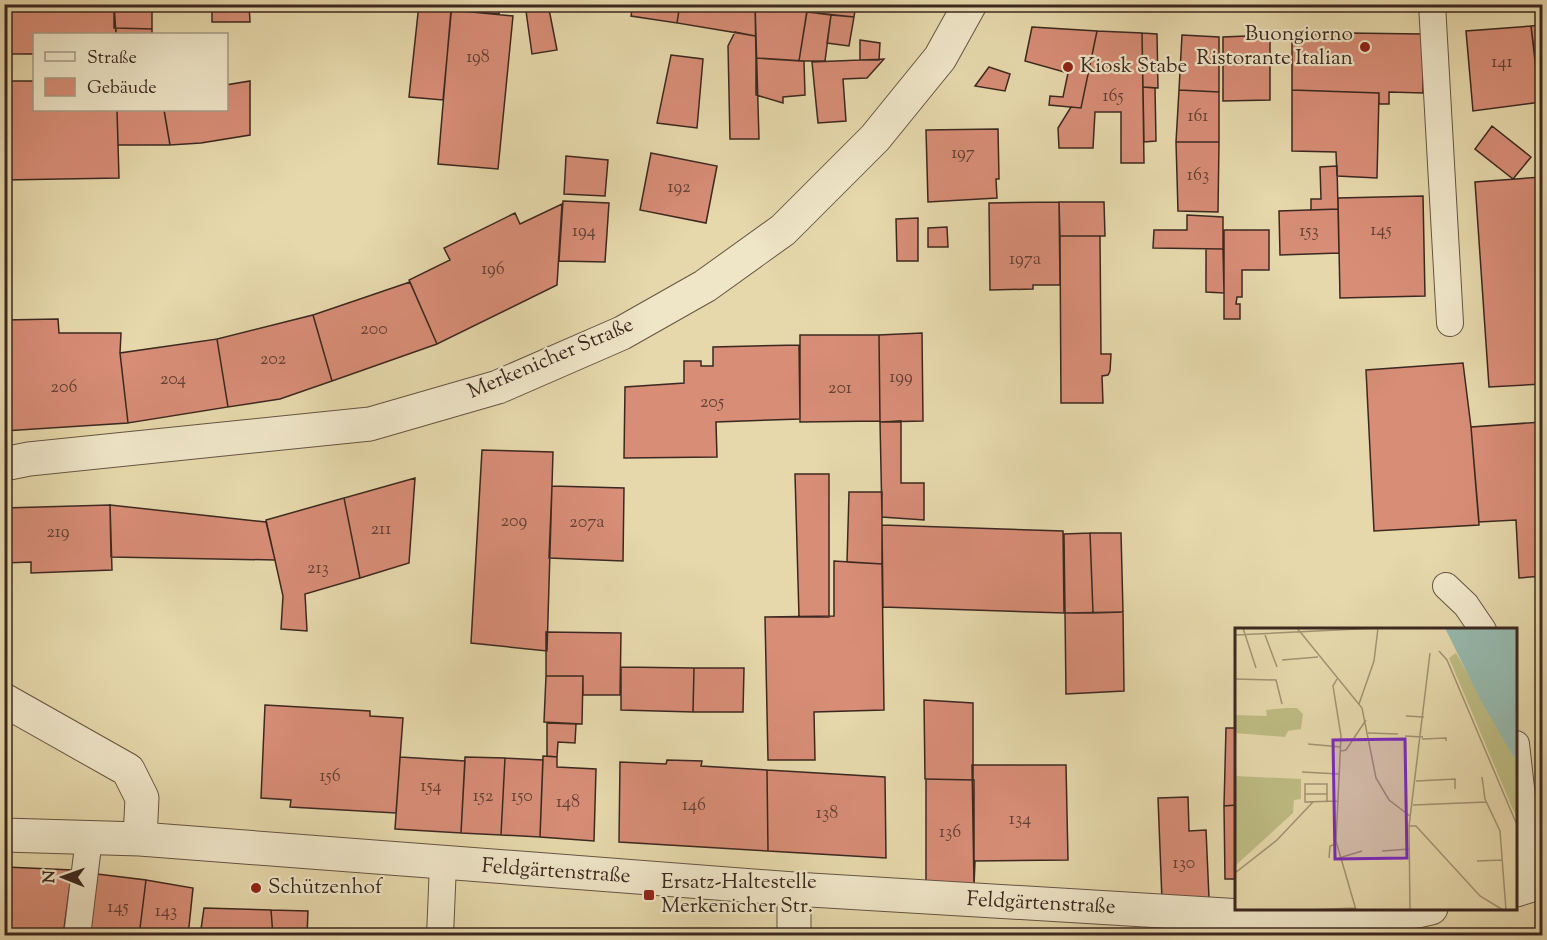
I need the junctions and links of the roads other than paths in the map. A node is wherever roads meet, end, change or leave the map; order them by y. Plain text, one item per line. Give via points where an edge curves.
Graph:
1 (970, 4) edge
2 (1432, 4) edge
3 (1450, 323) dead end
4 (4, 464) edge
5 (1446, 586) dead end
6 (1482, 628) edge
7 (4, 700) edge
8 (1517, 763) edge
9 (4, 835) edge
10 (89, 838) junction
11 (140, 839) junction
12 (443, 864) junction
13 (1530, 886) edge
14 (794, 890) junction
15 (1426, 910) edge
16 (1347, 926) edge
17 (77, 936) edge
18 (440, 936) edge
19 (794, 936) edge

1 - 4 street, Merkenicher Straße via 940,58 875,138 783,230 705,286 622,333 498,387 370,424
2 - 3 lane
5 - 6 lane
7 - 11 street via 128,770 142,798
8 - 13 lane
9 - 10 street, Feldgärtenstraße
10 - 11 street, Feldgärtenstraße
10 - 17 lane
11 - 12 street, Feldgärtenstraße
12 - 14 street, Feldgärtenstraße
12 - 18 lane
14 - 16 street, Feldgärtenstraße via 1310,920
14 - 19 street
15 - 16 street, Feldgärtenstraße

